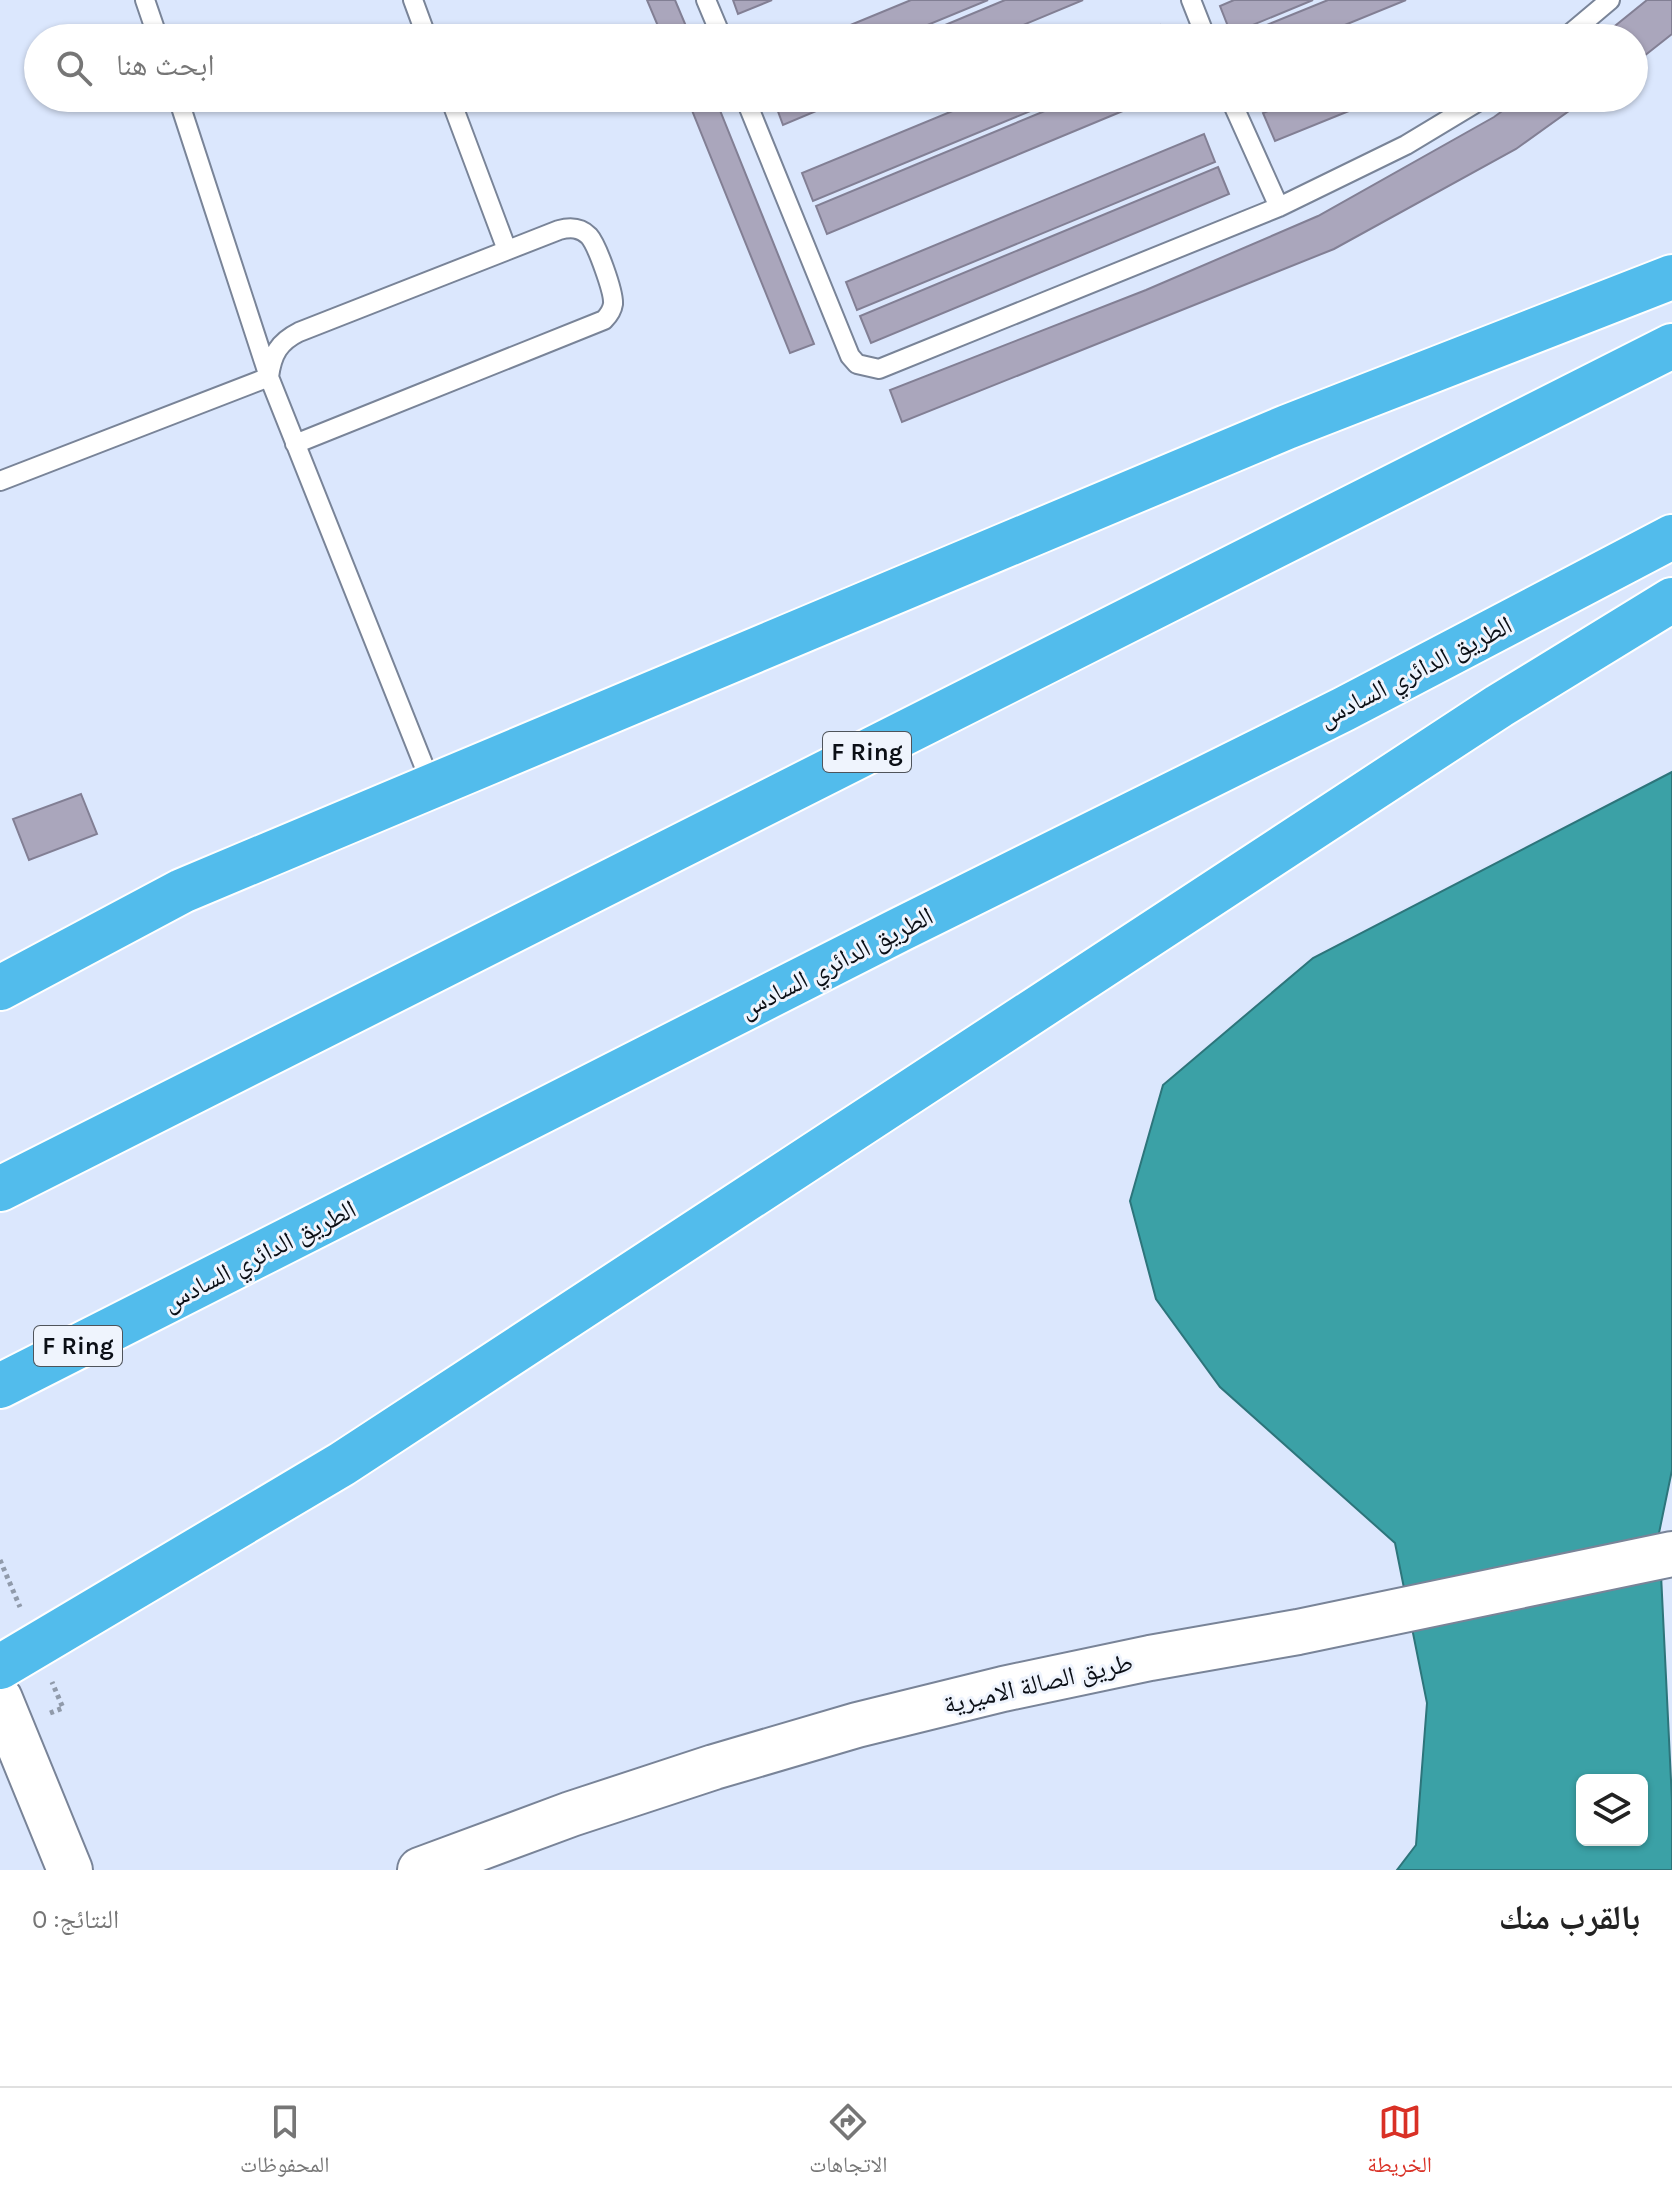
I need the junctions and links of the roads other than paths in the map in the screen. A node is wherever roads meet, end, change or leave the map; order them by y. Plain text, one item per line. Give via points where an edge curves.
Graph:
1 (145, 0) edge
2 (413, 0) edge
3 (706, 0) edge
4 (1191, 0) edge
5 (1610, 0) edge
6 (153, 24) edge
7 (422, 24) edge
8 (716, 24) edge
9 (1200, 24) edge
10 (1582, 24) edge
11 (183, 112) edge
12 (455, 112) edge
13 (751, 112) edge
14 (1236, 112) edge
15 (1460, 112) edge
16 (1279, 207) junction
17 (507, 250) junction
18 (1672, 277) edge
19 (1672, 346) edge
20 (269, 377) junction
21 (295, 444) junction
22 (0, 481) edge
23 (1672, 537) edge
24 (1672, 600) edge
25 (432, 786) junction
26 (182, 891) junction
27 (0, 963) edge
28 (0, 988) edge
29 (0, 1189) edge
30 (0, 1386) edge
31 (1672, 1554) edge
32 (0, 1667) edge
33 (0, 1699) edge
34 (70, 1870) edge
35 (420, 1870) edge

1 - 6 lane
2 - 7 lane
3 - 8 lane
4 - 9 lane
5 - 10 lane
11 - 20 lane
12 - 17 lane
13 - 16 lane via 850,356 868,368 887,366
14 - 16 lane
15 - 16 lane
17 - 20 lane via 286,339 276,350
17 - 21 lane via 569,227 588,234 613,294 610,314 597,324
18 - 25 highway via 1287,427
19 - 29 highway, F Ring
20 - 21 lane
20 - 22 lane
21 - 25 lane
23 - 30 highway, الطريق الدائري السادس / F Ring via 1344,709
24 - 32 highway via 1486,714 342,1464
25 - 26 highway
26 - 27 street
26 - 28 highway
31 - 35 street, طريق الصالة الاميرية via 1150,1658 857,1725 571,1814
33 - 34 street

